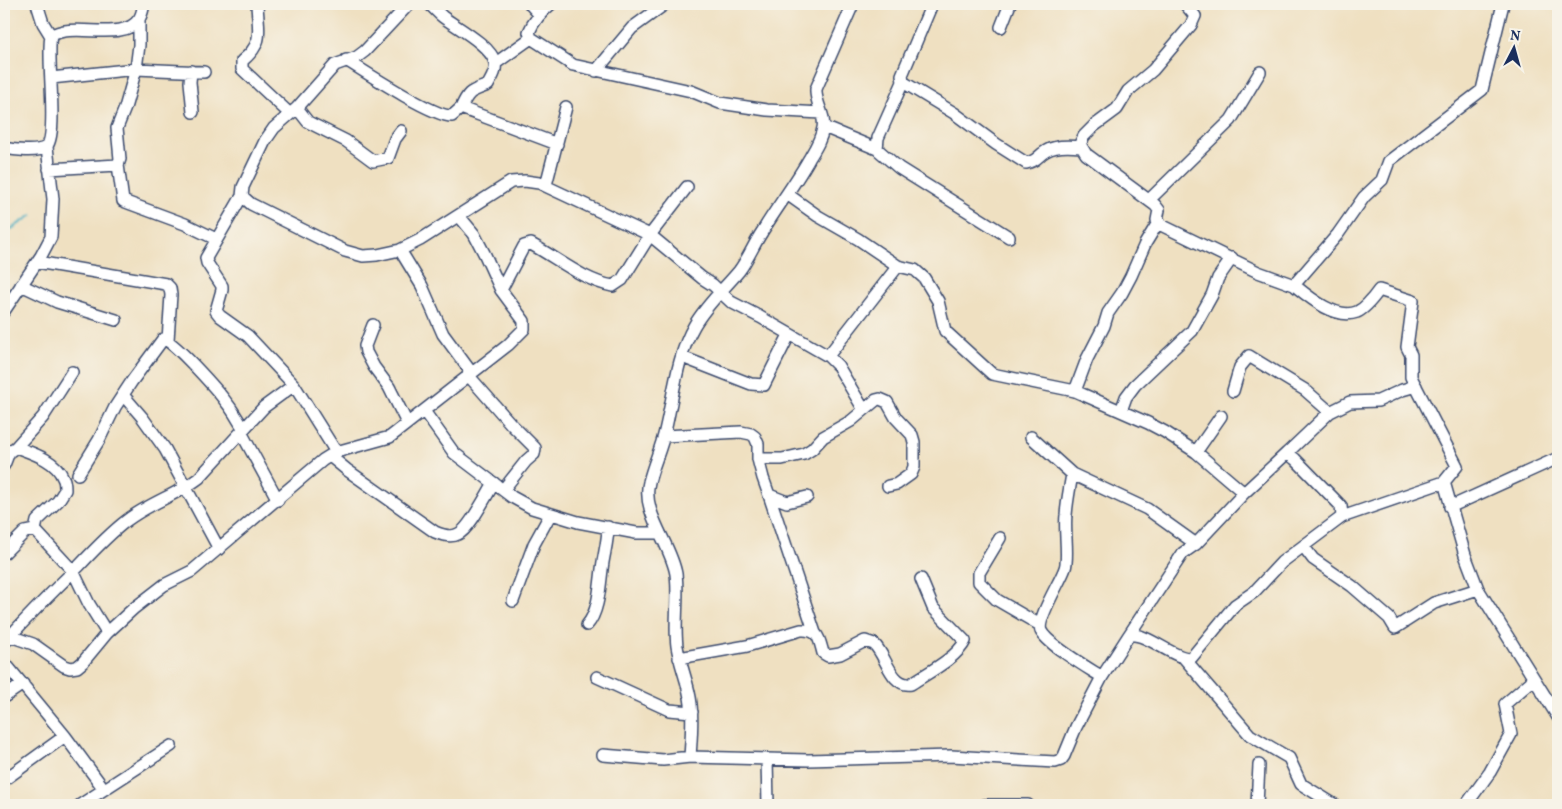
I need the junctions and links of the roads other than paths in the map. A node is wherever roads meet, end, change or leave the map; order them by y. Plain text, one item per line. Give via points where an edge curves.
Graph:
1 (37, 4) edge
2 (144, 4) edge
3 (258, 4) edge
4 (409, 4) edge
5 (429, 4) edge
6 (530, 4) edge
7 (551, 4) edge
8 (665, 4) edge
9 (854, 4) edge
10 (932, 4) edge
11 (1010, 4) edge
12 (1186, 4) edge
13 (1503, 4) edge
14 (539, 14) junction
15 (139, 19) junction
16 (1001, 27) dead end
17 (51, 36) junction
18 (531, 38) junction
19 (346, 60) junction
20 (496, 64) junction
21 (136, 69) junction
22 (192, 71) junction
23 (596, 71) junction
24 (204, 72) dead end
25 (1260, 72) dead end
26 (51, 78) junction
27 (903, 82) junction
28 (461, 108) junction
29 (566, 108) dead end
30 (293, 111) junction
31 (193, 112) dead end
32 (821, 113) junction
33 (824, 127) junction
34 (401, 131) dead end
35 (557, 144) junction
36 (46, 147) junction
37 (1081, 147) junction
38 (4, 148) edge
39 (877, 149) junction
40 (118, 165) junction
41 (49, 169) junction
42 (546, 186) junction
43 (687, 187) dead end
44 (786, 194) junction
45 (242, 196) junction
46 (1149, 200) junction
47 (459, 216) junction
48 (1159, 221) junction
49 (650, 236) junction
50 (1009, 237) dead end
51 (216, 239) junction
52 (400, 250) junction
53 (1232, 258) junction
54 (37, 262) junction
55 (898, 266) junction
56 (21, 285) junction
57 (1294, 286) junction
58 (501, 290) junction
59 (720, 293) junction
60 (4, 311) edge
61 (116, 320) dead end
62 (374, 325) dead end
63 (789, 335) junction
64 (168, 340) junction
65 (828, 356) junction
66 (682, 357) junction
67 (72, 372) dead end
68 (470, 373) junction
69 (294, 385) junction
70 (1416, 386) junction
71 (1075, 391) junction
72 (1234, 392) dead end
73 (123, 395) junction
74 (864, 410) junction
75 (1121, 411) junction
76 (424, 412) junction
77 (1330, 412) junction
78 (1221, 416) dead end
79 (407, 423) junction
80 (242, 430) junction
81 (664, 436) junction
82 (1031, 437) dead end
83 (9, 450) edge
84 (1196, 452) junction
85 (1287, 453) junction
86 (333, 454) junction
87 (1558, 458) edge
88 (758, 459) junction
89 (4, 465) edge
90 (78, 474) dead end
91 (1072, 474) junction
92 (1444, 482) junction
93 (498, 486) junction
94 (888, 486) dead end
95 (186, 487) junction
96 (1244, 493) junction
97 (769, 495) junction
98 (807, 497) dead end
99 (278, 500) junction
100 (1450, 507) junction
101 (550, 515) junction
102 (1342, 517) junction
103 (608, 527) junction
104 (35, 530) junction
105 (660, 533) junction
106 (1000, 538) dead end
107 (1196, 544) junction
108 (1304, 547) junction
109 (218, 549) junction
110 (4, 552) edge
111 (73, 571) junction
112 (921, 579) dead end
113 (1478, 589) junction
114 (514, 601) dead end
115 (588, 625) dead end
116 (1040, 625) junction
117 (815, 632) junction
118 (107, 633) junction
119 (1129, 635) junction
120 (7, 640) edge
121 (679, 658) junction
122 (1184, 658) junction
123 (4, 662) edge
124 (597, 677) dead end
125 (1102, 677) junction
126 (1534, 678) junction
127 (23, 684) junction
128 (4, 697) edge
129 (692, 712) junction
130 (1558, 716) edge
131 (64, 736) junction
132 (171, 746) dead end
133 (603, 755) dead end
134 (690, 757) junction
135 (767, 759) junction
136 (1259, 765) dead end
137 (4, 780) edge
138 (104, 790) junction
139 (80, 805) edge
140 (768, 805) edge
141 (986, 805) edge
142 (1028, 805) edge
143 (1257, 805) edge
144 (1335, 805) edge
145 (1466, 805) edge

1 - 17 street
2 - 15 street
3 - 30 street via 258,40 242,62 242,69
4 - 19 street via 365,51
5 - 20 street via 491,54
6 - 14 street
7 - 14 street
8 - 23 street via 632,28
9 - 32 street via 816,89 815,97
10 - 27 street via 902,75
11 - 16 street
12 - 37 street via 1195,16 1191,24 1153,70 1128,91 1117,109 1084,136
13 - 57 street via 1482,90 1389,161 1382,180
14 - 18 street via 529,32
15 - 17 street via 125,29 61,31
15 - 21 street
17 - 26 street
18 - 20 street
18 - 23 street via 573,65
19 - 28 street via 435,111 452,116
19 - 30 street via 335,65
20 - 28 street via 488,85 472,90
21 - 22 street
21 - 26 street
21 - 40 street via 117,128
22 - 24 street
22 - 31 street
23 - 32 street via 691,91 720,103
25 - 46 street via 1231,120
26 - 36 street via 51,126
27 - 37 street via 1026,163 1034,162 1056,147
27 - 39 street via 878,138
28 - 35 street
29 - 35 street
30 - 34 street via 346,141 373,161 388,158
30 - 45 street via 265,141 243,187
32 - 33 street
33 - 39 street
33 - 44 street via 819,141
35 - 42 street
36 - 38 street via 30,150
36 - 41 street
37 - 46 street
39 - 50 street via 899,168
40 - 41 street
40 - 51 street via 124,201
41 - 54 street via 53,199 51,237
42 - 47 street via 525,181 511,182
42 - 49 street
43 - 49 street
44 - 55 street
44 - 59 street via 740,269
45 - 51 street
45 - 52 street via 251,204 344,250 363,256
46 - 48 street via 1159,210
47 - 52 street
47 - 58 street via 478,241
48 - 53 street via 1159,224
48 - 71 street via 1144,244 1122,293 1108,313
49 - 58 street via 622,280 613,286 581,273 531,244 524,246
49 - 59 street
51 - 69 street via 206,261 222,286 216,312 248,336
52 - 68 street via 422,286 443,334
53 - 57 street
53 - 75 street via 1218,278 1205,310 1192,330 1135,385
54 - 56 street
54 - 64 street via 166,284 171,295
55 - 65 street
55 - 71 street via 915,270 924,278 938,301 946,331 992,374
56 - 60 street
56 - 61 street via 57,302
57 - 70 street via 1316,302 1344,315 1359,312 1379,290 1412,301 1407,347 1411,355 1411,377
58 - 68 street via 524,321 524,329
59 - 63 street
59 - 66 street via 693,327
62 - 79 street via 366,352 389,386
63 - 65 street
63 - 66 street via 764,386
64 - 73 street via 163,339
64 - 80 street via 227,403
65 - 74 street via 838,366
66 - 81 street
67 - 83 street via 43,417
68 - 76 street
68 - 93 street via 535,448 534,454
69 - 80 street via 264,407
69 - 86 street
70 - 77 street via 1378,401 1350,402
70 - 92 street via 1457,466
71 - 75 street
72 - 77 street via 1240,367 1249,356 1305,390
73 - 90 street
73 - 95 street via 165,448
74 - 88 street via 804,454 782,459
74 - 94 street via 876,400 887,402 912,435 914,467 911,474
75 - 84 street via 1165,432
76 - 79 street
76 - 93 street via 454,453
77 - 85 street
78 - 84 street
79 - 86 street via 390,437
80 - 95 street via 199,478
80 - 99 street
81 - 88 street via 750,434 758,444
81 - 105 street via 647,489
82 - 91 street
83 - 89 street
83 - 104 street via 34,453 46,460 63,478 65,490 38,521
84 - 96 street
85 - 96 street
85 - 102 street via 1341,506
86 - 93 street via 347,470 435,532 444,535 453,536 465,530
86 - 99 street
87 - 100 street
88 - 97 street
91 - 107 street via 1147,509
91 - 116 street via 1066,514 1066,568
92 - 100 street
92 - 102 street
93 - 101 street via 532,508
95 - 109 street
95 - 111 street via 127,520
96 - 107 street
97 - 98 street via 787,502
97 - 117 street
99 - 109 street
100 - 113 street
101 - 103 street
101 - 114 street via 534,544
102 - 108 street
103 - 105 street via 636,533
103 - 115 street via 596,605
104 - 110 street via 25,532
104 - 111 street
105 - 121 street via 670,551 676,573 675,624
106 - 116 street via 979,573 979,582 997,600
107 - 119 street via 1183,552
108 - 113 street via 1313,559 1390,618 1395,628 1434,602
108 - 122 street via 1282,562 1254,592 1235,605 1192,657
109 - 118 street via 192,571 151,594
111 - 118 street
111 - 120 street
112 - 117 street via 933,608 965,641 943,663 911,684 900,683 874,644 866,641 840,654 828,656 823,653
113 - 126 street
116 - 125 street via 1042,633 1054,644
117 - 121 street via 801,630 747,646
118 - 120 street via 77,668 70,668 33,644
119 - 122 street via 1147,638
119 - 125 street
121 - 129 street
122 - 144 street via 1250,735 1289,758 1302,784
123 - 127 street
124 - 129 street via 669,710
125 - 135 street via 1064,756 1055,762 951,756
126 - 130 street
126 - 145 street via 1505,704 1511,734 1490,772
127 - 128 street
127 - 131 street
129 - 134 street
131 - 137 street
131 - 138 street
132 - 138 street
133 - 134 street via 664,760
134 - 135 street
135 - 140 street
136 - 143 street
138 - 139 street
141 - 142 street

